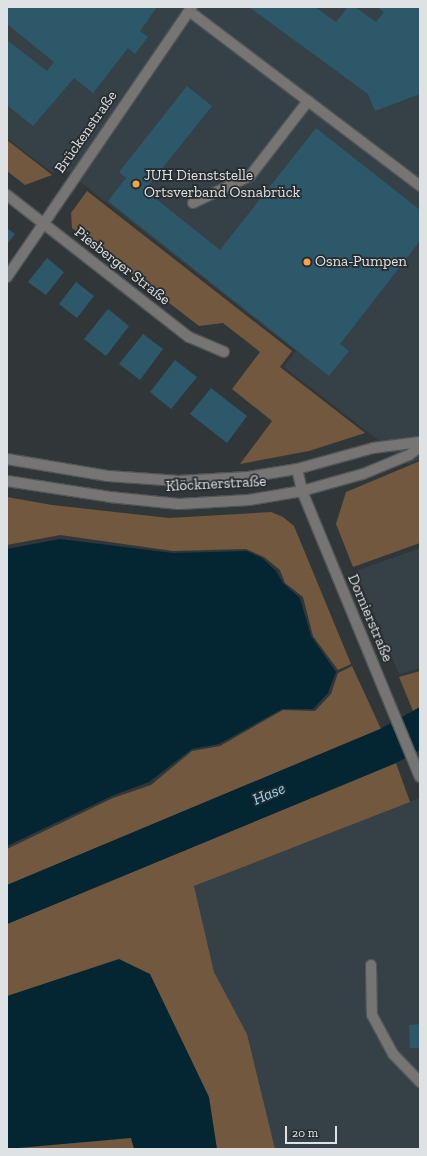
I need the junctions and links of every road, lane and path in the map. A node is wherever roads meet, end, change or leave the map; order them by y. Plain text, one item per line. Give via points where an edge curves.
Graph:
1 (191, 9) edge
2 (308, 101) junction
3 (420, 186) edge
4 (7, 195) edge
5 (193, 203) dead end
6 (42, 222) junction
7 (7, 277) edge
8 (224, 352) dead end
9 (420, 442) edge
10 (420, 447) edge
11 (7, 459) edge
12 (297, 469) junction
13 (7, 481) edge
14 (302, 490) junction
15 (420, 777) edge
16 (371, 965) dead end
17 (420, 1082) edge

1 - 2 street
1 - 6 street, Brückenstraße
2 - 3 street
2 - 5 street via 250,176
4 - 6 street, Piesberger Straße
6 - 7 street, Brückenstraße
6 - 8 street, Piesberger Straße via 189,337
9 - 12 street, Klöcknerstraße via 373,448
10 - 14 street, Klöcknerstraße via 409,455 363,474
11 - 12 street, Klöcknerstraße via 108,476 179,481 248,477
12 - 14 street, Dornierstraße
13 - 14 street, Klöcknerstraße via 110,497 180,504 249,500
14 - 15 street, Dornierstraße
16 - 17 street via 372,1015 393,1054

